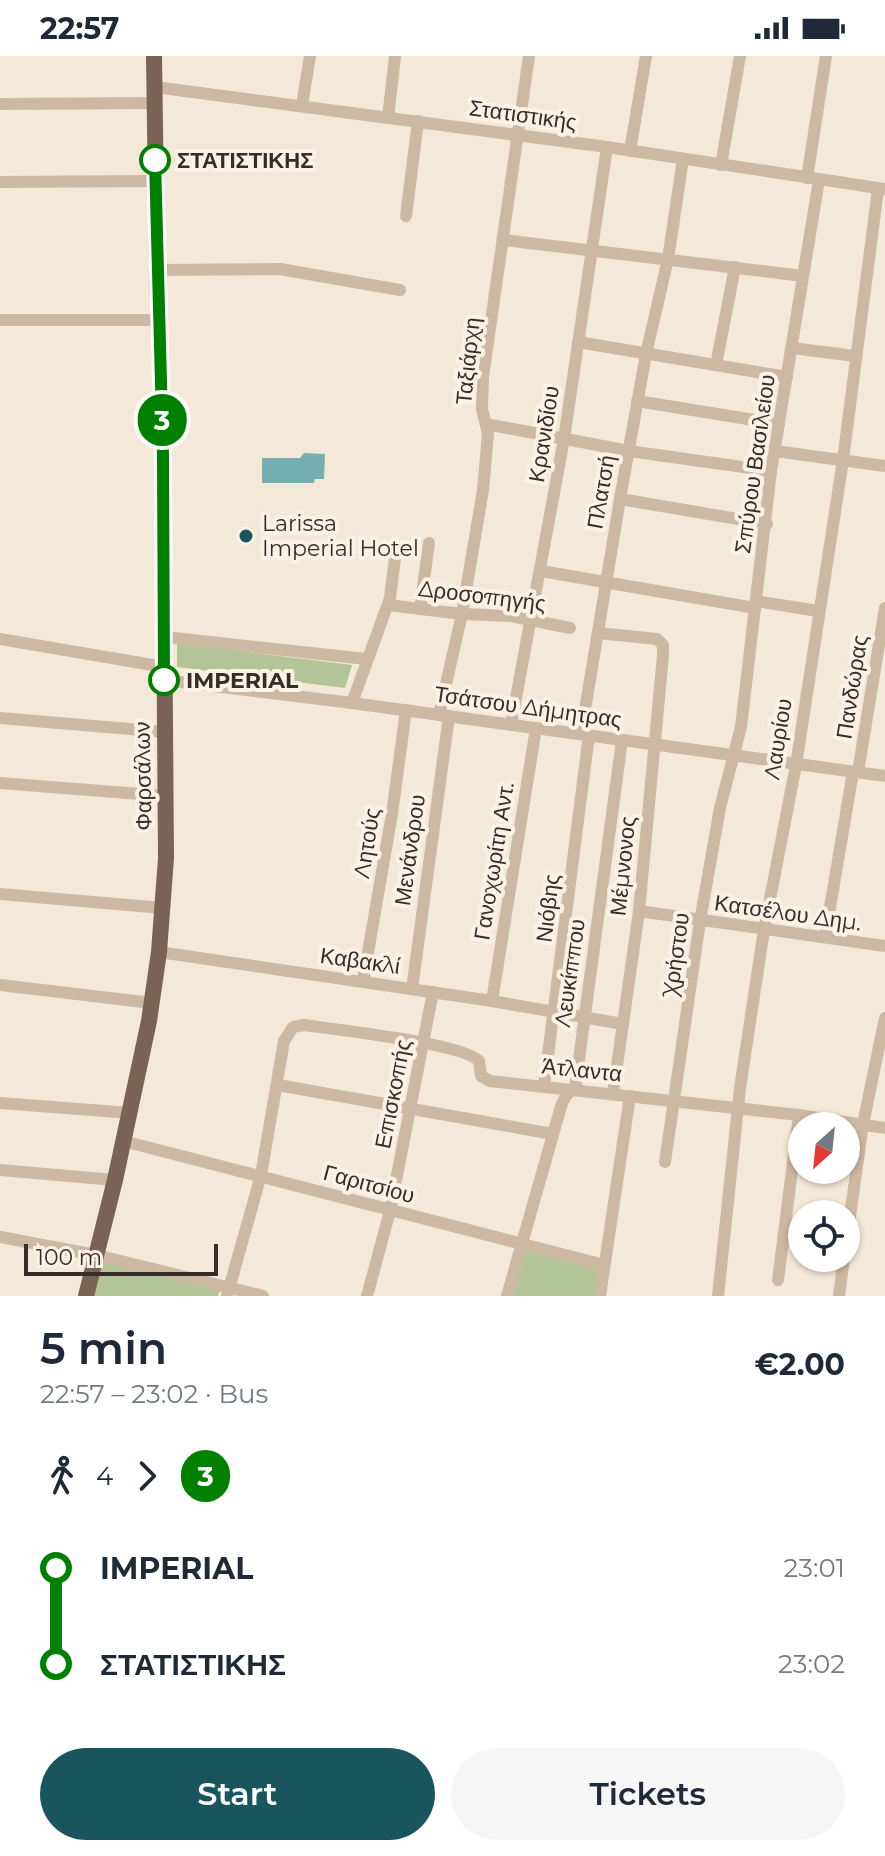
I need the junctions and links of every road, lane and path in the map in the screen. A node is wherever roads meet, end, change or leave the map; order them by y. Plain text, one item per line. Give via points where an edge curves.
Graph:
1 (154, 56) edge
2 (310, 56) edge
3 (395, 56) edge
4 (529, 56) edge
5 (646, 56) edge
6 (740, 56) edge
7 (826, 56) edge
8 (154, 95) junction
9 (0, 104) edge
10 (302, 105) junction
11 (388, 118) junction
12 (418, 121) junction
13 (517, 136) junction
14 (607, 147) junction
15 (630, 151) junction
16 (683, 159) junction
17 (721, 165) junction
18 (813, 179) junction
19 (155, 181) junction
20 (0, 182) edge
21 (882, 189) edge
22 (406, 216) dead end
23 (504, 240) junction
24 (592, 250) junction
25 (668, 259) junction
26 (735, 267) junction
27 (157, 270) junction
28 (803, 276) junction
29 (400, 290) dead end
30 (0, 320) edge
31 (158, 320) junction
32 (578, 342) junction
33 (792, 348) junction
34 (646, 354) junction
35 (855, 356) junction
36 (716, 365) junction
37 (787, 377) junction
38 (637, 401) junction
39 (486, 424) junction
40 (779, 424) junction
41 (564, 439) junction
42 (629, 451) junction
43 (775, 451) junction
44 (843, 460) junction
45 (885, 466) edge
46 (771, 471) junction
47 (620, 499) junction
48 (767, 524) junction
49 (429, 543) dead end
50 (396, 550) dead end
51 (541, 571) junction
52 (606, 583) junction
53 (388, 605) junction
54 (756, 605) junction
55 (885, 608) edge
56 (420, 609) junction
57 (818, 611) junction
58 (462, 614) junction
59 (530, 620) junction
60 (570, 628) dead end
61 (598, 633) junction
62 (165, 637) junction
63 (0, 639) edge
64 (366, 659) junction
65 (164, 674) junction
66 (352, 703) junction
67 (406, 710) junction
68 (444, 715) junction
69 (0, 718) edge
70 (511, 725) junction
71 (536, 728) junction
72 (165, 732) junction
73 (585, 735) junction
74 (622, 740) junction
75 (656, 745) junction
76 (733, 754) junction
77 (796, 765) junction
78 (856, 772) junction
79 (885, 776) edge
80 (0, 783) edge
81 (165, 796) junction
82 (0, 894) edge
83 (163, 908) junction
84 (639, 911) junction
85 (700, 921) junction
86 (764, 930) junction
87 (825, 937) junction
88 (885, 946) edge
89 (159, 952) junction
90 (363, 981) junction
91 (0, 985) edge
92 (412, 989) junction
93 (433, 992) junction
94 (492, 1001) junction
95 (152, 1003) junction
96 (555, 1012) junction
97 (585, 1017) junction
98 (885, 1018) edge
99 (623, 1024) junction
100 (424, 1044) junction
101 (278, 1085) junction
102 (544, 1086) junction
103 (575, 1089) junction
104 (613, 1094) junction
105 (630, 1096) junction
106 (676, 1101) junction
107 (0, 1103) edge
108 (411, 1108) junction
109 (738, 1109) junction
110 (130, 1113) junction
111 (788, 1114) edge
112 (860, 1124) edge
113 (863, 1124) junction
114 (885, 1128) edge
115 (553, 1134) junction
116 (123, 1141) junction
117 (665, 1162) dead end
118 (0, 1170) edge
119 (261, 1175) junction
120 (115, 1180) junction
121 (790, 1184) edge
122 (852, 1200) edge
123 (390, 1211) junction
124 (0, 1237) edge
125 (521, 1242) junction
126 (96, 1255) junction
127 (604, 1265) junction
128 (842, 1272) edge
129 (778, 1280) dead end
130 (229, 1292) edge
131 (86, 1296) edge
132 (263, 1296) edge
133 (367, 1296) edge
134 (507, 1296) edge
135 (600, 1296) edge
136 (718, 1296) edge
137 (839, 1296) edge

1 - 8 main road, Φαρσάλων
2 - 10 street
3 - 11 street
4 - 13 street, Ταξιάρχη
5 - 15 street
6 - 17 street
7 - 18 street, Σπύρου Βασιλείου
8 - 9 street, Στατιστικής
8 - 10 street, Στατιστικής
8 - 19 main road, Φαρσάλων
10 - 11 street, Στατιστικής
11 - 12 street, Στατιστικής
12 - 13 street, Στατιστικής
12 - 22 street
13 - 14 street, Στατιστικής
13 - 23 street, Ταξιάρχη
14 - 15 street, Στατιστικής
14 - 24 street, Κρανιδίου
15 - 16 street, Στατιστικής
16 - 17 street, Στατιστικής
16 - 25 street, Πλατσή
17 - 18 street, Στατιστικής
18 - 21 street, Στατιστικής
18 - 28 street, Σπύρου Βασιλείου
19 - 20 street
19 - 27 main road, Φαρσάλων
21 - 35 street, Λαυρίου
23 - 24 street
23 - 39 street, Ταξιάρχη via 483,377
24 - 25 street
24 - 32 street, Κρανιδίου
25 - 26 street
25 - 34 street, Πλατσή
26 - 28 street
26 - 36 street
27 - 29 street via 280,269
27 - 31 main road, Φαρσάλων
28 - 33 street, Σπύρου Βασιλείου
30 - 31 street
31 - 62 main road, Φαρσάλων
32 - 34 street
32 - 41 street, Κρανιδίου
33 - 35 street
33 - 37 street, Σπύρου Βασιλείου
34 - 36 street
34 - 38 street, Πλατσή
35 - 44 street, Λαυρίου
36 - 37 street
37 - 40 street, Σπύρου Βασιλείου
38 - 40 street
38 - 42 street, Πλατσή
39 - 41 street
39 - 58 street, Ταξιάρχη via 483,490
40 - 43 street, Σπύρου Βασιλείου
41 - 42 street
41 - 51 street, Κρανιδίου
42 - 46 street
42 - 47 street, Πλατσή
43 - 44 street
43 - 46 street, Σπύρου Βασιλείου
44 - 45 street
44 - 57 street, Λαυρίου
46 - 48 street, Σπύρου Βασιλείου
47 - 48 street
47 - 52 street, Πλατσή
48 - 54 street, Σπύρου Βασιλείου
49 - 56 street
50 - 53 street
51 - 52 street
51 - 59 street, Κρανιδίου
52 - 54 street
52 - 61 street, Πλατσή
53 - 56 street, Δροσοπηγής
53 - 64 street
54 - 57 street
54 - 76 street, Σπύρου Βασιλείου
55 - 78 street, Πανδώρας
56 - 58 street, Δροσοπηγής
57 - 77 street, Λαυρίου
58 - 59 street, Δροσοπηγής
58 - 68 street, Ταξιάρχη
59 - 60 street, Δροσοπηγής
59 - 70 street, Κρανιδίου
61 - 73 street, Πλατσή
61 - 75 street, Μέμνονος via 661,641
62 - 64 street
62 - 65 main road, Φαρσάλων
63 - 65 street, Τσάτσου Δήμητρας
64 - 66 street
65 - 66 street, Τσάτσου Δήμητρας
65 - 72 main road, Φαρσάλων
66 - 67 street, Τσάτσου Δήμητρας
67 - 68 street, Τσάτσου Δήμητρας
67 - 90 street, Λητούς
68 - 70 street, Τσάτσου Δήμητρας
68 - 92 street, Μενάνδρου
69 - 72 street
70 - 71 street, Τσάτσου Δήμητρας
71 - 73 street, Τσάτσου Δήμητρας
71 - 94 street, Γανοχωρίτη Αντ.
72 - 81 main road, Φαρσάλων
73 - 74 street, Τσάτσου Δήμητρας
73 - 96 street, Νιόβης
74 - 75 street, Τσάτσου Δήμητρας
74 - 97 street, Λευκίππου
75 - 76 street, Τσάτσου Δήμητρας
75 - 84 street, Μέμνονος
76 - 77 street, Τσάτσου Δήμητρας
76 - 85 street, Χρήστου
77 - 78 street, Τσάτσου Δήμητρας
77 - 86 street, Λαυρίου
78 - 79 street, Τσάτσου Δήμητρας
78 - 87 street, Πανδώρας
80 - 81 street
81 - 83 main road, Φαρσάλων
82 - 83 street
83 - 89 main road, Φαρσάλων
84 - 85 street, Κατσέλου Δημ.
84 - 99 street, Μέμνονος
85 - 86 street, Κατσέλου Δημ.
85 - 106 street, Χρήστου
86 - 87 street, Κατσέλου Δημ.
86 - 109 street, Λαυρίου
87 - 88 street, Κατσέλου Δημ.
89 - 90 street, Καβακλί
89 - 95 main road, Φαρσάλων
90 - 92 street, Καβακλί
91 - 95 street
92 - 93 street, Καβακλί
93 - 94 street, Καβακλί
93 - 100 street, Επισκοπής
94 - 96 street, Καβακλί
95 - 110 main road, Φαρσάλων
96 - 97 street, Καβακλί
96 - 102 street, Νιόβης
97 - 99 street, Καβακλί
97 - 103 street, Λευκίππου
98 - 113 street
99 - 104 street, Μέμνονος
100 - 101 street, Άτλαντα via 293,1027 284,1041
100 - 102 street, Άτλαντα via 474,1055 481,1076 490,1081
100 - 108 street, Επισκοπής
101 - 108 street
101 - 119 street
102 - 103 street, Άτλαντα
103 - 104 street, Άτλαντα
103 - 115 street, Λευκίππου via 565,1097
104 - 105 street, Άτλαντα
105 - 106 street, Άτλαντα
105 - 127 street
106 - 109 street, Άτλαντα
106 - 117 street, Χρήστου
107 - 110 street
108 - 115 street
108 - 123 street, Επισκοπής
109 - 111 street, Άτλαντα
109 - 136 street, Λαυρίου
110 - 116 main road, Φαρσάλων
112 - 113 street, Άτλαντα
113 - 114 street, Άτλαντα
113 - 122 street
115 - 125 street, Λευκίππου
116 - 119 street, Γαριτσίου
116 - 120 main road, Φαρσάλων
118 - 120 street
119 - 123 street, Γαριτσίου
119 - 130 street
120 - 126 main road, Φαρσάλων
121 - 129 street
123 - 125 street, Γαριτσίου
123 - 133 street, Επισκοπής
124 - 126 street
125 - 127 street, Γαριτσίου
125 - 134 street, Λευκίππου
126 - 130 street
126 - 131 main road, Φαρσάλων
127 - 135 street
128 - 137 street
130 - 132 street

